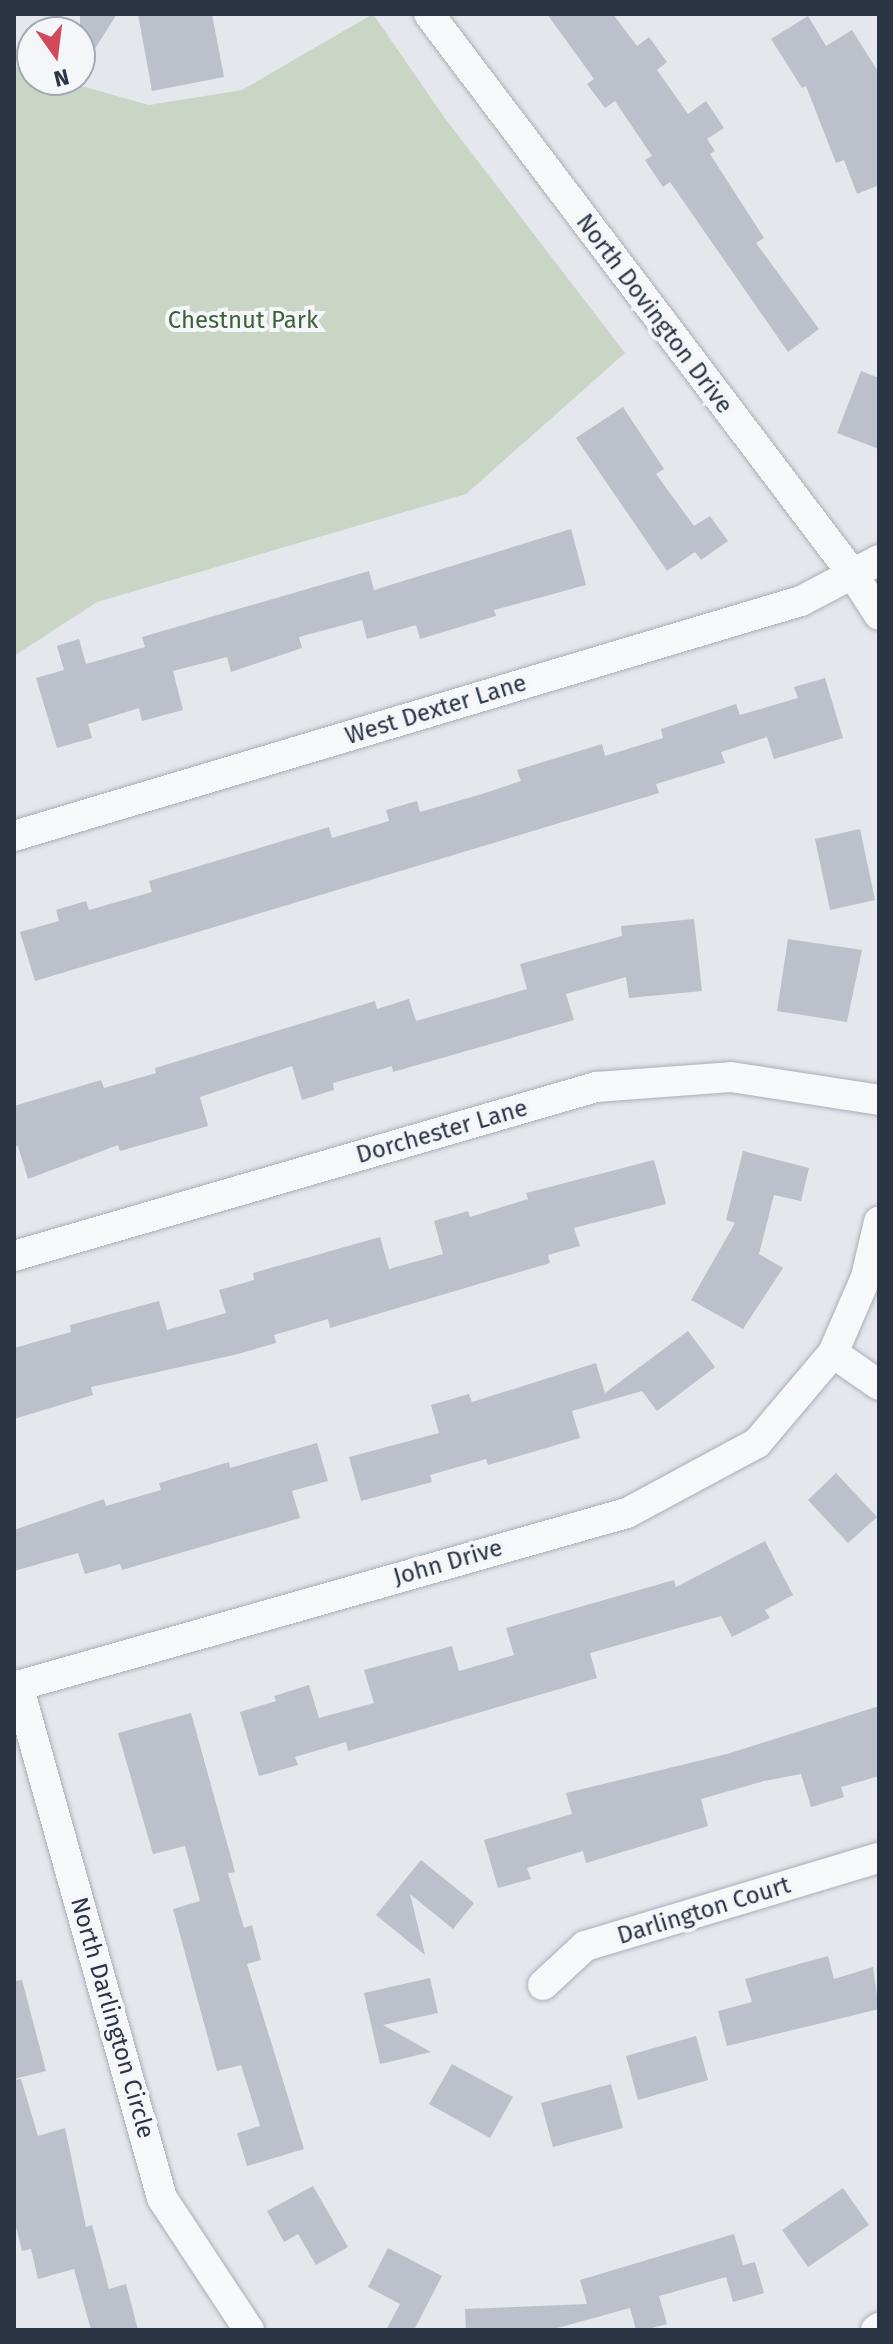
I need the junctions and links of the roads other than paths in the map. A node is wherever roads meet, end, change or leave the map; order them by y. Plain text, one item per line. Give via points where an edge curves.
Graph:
1 (429, 14) edge
2 (867, 568) edge
3 (879, 615) edge
4 (14, 836) edge
5 (879, 1100) edge
6 (879, 1222) edge
7 (14, 1256) edge
8 (833, 1353) junction
9 (879, 1385) edge
10 (16, 1686) edge
11 (879, 1858) edge
12 (543, 1985) dead end
13 (249, 2330) edge

1 - 2 street, North Dovington Drive
2 - 3 street, North Dovington Drive
2 - 4 street, West Dexter Lane via 801,601
5 - 7 street, Dorchester Lane via 731,1077 596,1087
6 - 8 street via 866,1277
8 - 9 street
8 - 10 street, John Drive via 757,1443 627,1513
10 - 13 street, North Darlington Circle via 162,2198
11 - 12 street, Darlington Court via 585,1946

